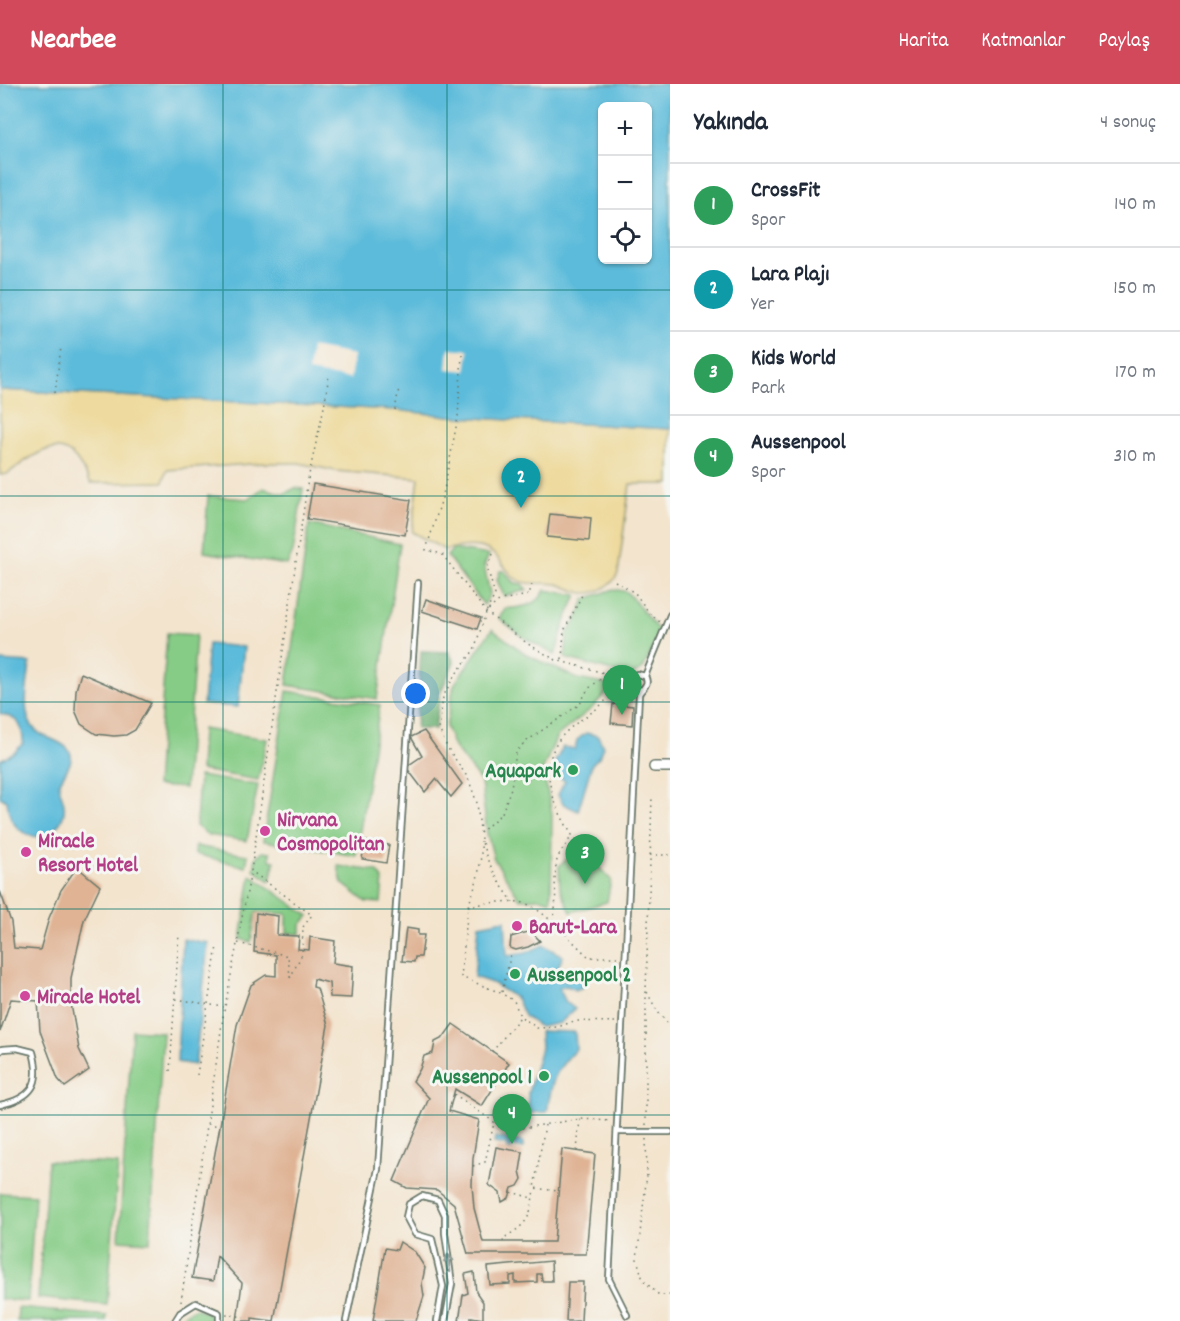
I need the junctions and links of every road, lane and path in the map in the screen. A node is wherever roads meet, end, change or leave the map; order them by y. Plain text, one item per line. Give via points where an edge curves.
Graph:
1 (62, 347) dead end
2 (462, 355) dead end
3 (328, 375) dead end
4 (399, 388) dead end
5 (55, 393) dead end
6 (395, 410) dead end
7 (304, 502) junction
8 (310, 503) dead end
9 (493, 554) dead end
10 (615, 581) dead end
11 (418, 583) dead end
12 (532, 584) dead end
13 (583, 592) dead end
14 (486, 612) junction
15 (670, 615) edge
16 (666, 626) junction
17 (562, 661) junction
18 (608, 674) junction
19 (645, 676) junction
20 (621, 677) junction
21 (631, 680) junction
22 (641, 690) junction
23 (654, 767) dead end
24 (670, 767) edge
25 (652, 797) dead end
26 (480, 832) junction
27 (650, 855) junction
28 (670, 855) edge
29 (251, 871) junction
30 (513, 902) junction
31 (468, 906) junction
32 (552, 922) junction
33 (179, 934) dead end
34 (237, 943) junction
35 (217, 946) dead end
36 (511, 953) dead end
37 (621, 956) dead end
38 (646, 991) junction
39 (501, 993) junction
40 (176, 999) junction
41 (209, 1004) junction
42 (225, 1007) junction
43 (520, 1016) junction
44 (617, 1022) dead end
45 (670, 1026) edge
46 (0, 1052) edge
47 (492, 1052) dead end
48 (170, 1071) dead end
49 (197, 1075) dead end
50 (454, 1094) dead end
51 (0, 1105) edge
52 (580, 1119) junction
53 (617, 1121) junction
54 (494, 1122) junction
55 (207, 1124) junction
56 (545, 1124) junction
57 (220, 1126) dead end
58 (646, 1131) junction
59 (617, 1132) junction
60 (670, 1132) edge
61 (577, 1151) dead end
62 (473, 1166) dead end
63 (534, 1188) junction
64 (558, 1191) dead end
65 (511, 1192) dead end
66 (533, 1198) junction
67 (503, 1242) dead end
68 (670, 1295) edge
69 (180, 1313) junction
70 (219, 1313) junction
71 (627, 1315) dead end
72 (244, 1317) dead end
73 (175, 1321) edge
74 (219, 1321) edge
75 (346, 1321) edge
76 (437, 1321) edge
77 (445, 1321) edge

1 - 5 path
2 - 14 path via 458,417 443,495 426,550 442,554
3 - 7 path
4 - 6 path
7 - 8 path
7 - 29 path
9 - 14 path via 488,567 495,595
10 - 16 path via 635,593 650,614
11 - 75 lane via 378,1169
12 - 14 path via 529,595 500,600
13 - 17 path via 564,631
14 - 17 path via 528,644
14 - 26 path via 474,650 443,697 439,729 468,778 477,803
15 - 16 lane
16 - 19 lane
17 - 18 path
18 - 20 path
18 - 26 path via 588,689 580,704 516,752 511,788 502,813
19 - 21 lane via 637,674
19 - 22 lane via 647,684
20 - 21 path
20 - 32 path via 619,686 607,699 559,740 549,763 549,789 572,835 558,857 557,906
21 - 22 lane via 633,688
22 - 53 lane
23 - 24 street
25 - 27 path
26 - 30 path via 487,859
26 - 31 path via 482,857
27 - 28 path
27 - 38 path
29 - 34 path
29 - 34 path via 312,915 303,927 302,954 290,978 288,956
30 - 31 path
30 - 32 path via 524,902
31 - 39 path via 461,976
32 - 37 path via 589,957
33 - 40 path
34 - 42 path
35 - 41 path
36 - 39 path
38 - 45 path
38 - 58 path
39 - 43 path via 514,1001
40 - 41 path
40 - 48 path
41 - 42 path
41 - 49 path
42 - 55 path
43 - 44 path via 537,1028 574,1021
43 - 47 path
46 - 51 lane via 17,1048 33,1052 36,1063 36,1080 29,1094
50 - 54 path
52 - 53 path
52 - 56 path
52 - 61 path
53 - 59 lane
54 - 56 path via 522,1128
54 - 62 path via 485,1162
55 - 57 path
55 - 69 path
56 - 63 path
58 - 59 lane
58 - 60 lane
58 - 68 path via 647,1174 637,1259 643,1280 659,1295
59 - 71 lane via 609,1279
63 - 64 path
63 - 66 path
65 - 66 path
66 - 67 path via 531,1215
69 - 70 lane via 196,1303
69 - 73 lane
70 - 72 path
70 - 74 lane
77 -> 76 lane via 452,1284 445,1215 438,1200 422,1196 409,1204 406,1217 415,1234 432,1239 443,1286

